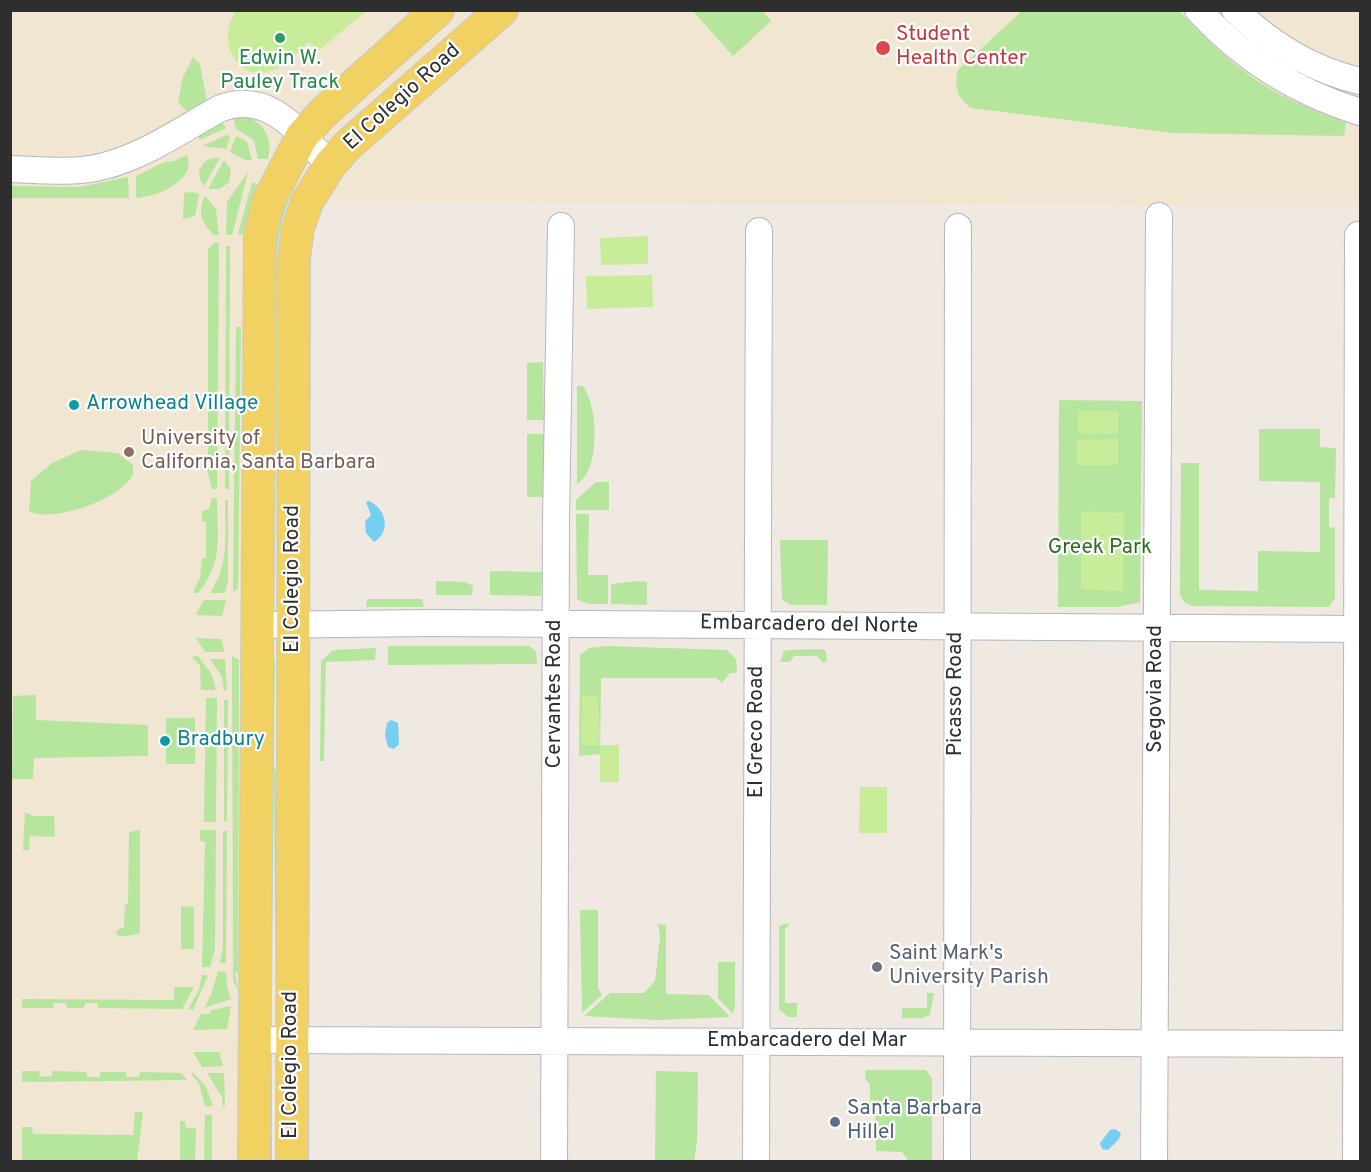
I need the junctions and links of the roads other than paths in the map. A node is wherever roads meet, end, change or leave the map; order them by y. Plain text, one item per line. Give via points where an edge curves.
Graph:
1 (438, 10) edge
2 (502, 10) edge
3 (1198, 10) edge
4 (1235, 10) edge
5 (1360, 81) edge
6 (1360, 112) edge
7 (302, 136) junction
8 (330, 165) junction
9 (10, 169) edge
10 (1159, 216) dead end
11 (561, 226) dead end
12 (958, 227) dead end
13 (759, 231) dead end
14 (1358, 235) dead end
15 (294, 624) junction
16 (556, 624) junction
17 (257, 625) junction
18 (759, 626) junction
19 (1158, 627) junction
20 (957, 628) junction
21 (1358, 629) edge
22 (255, 1040) junction
23 (293, 1041) junction
24 (555, 1042) junction
25 (757, 1042) junction
26 (958, 1043) junction
27 (1155, 1043) junction
28 (1358, 1044) edge
29 (254, 1161) edge
30 (292, 1161) edge
31 (555, 1161) edge
32 (756, 1161) edge
33 (957, 1161) edge
34 (1154, 1161) edge
35 (1356, 1161) edge

1 - 7 main road, El Colegio Road via 322,113
2 - 8 main road, El Colegio Road
3 - 6 street via 1260,65 1310,94
4 - 5 street via 1275,43 1307,62
7 - 8 street
7 - 9 street via 271,109 237,102 102,167
7 - 17 main road, El Colegio Road via 272,193 260,236
8 - 15 main road, El Colegio Road via 308,202 298,228 294,257
10 - 19 street, Segovia Road
11 - 16 street, Cervantes Road
12 - 20 street, Picasso Road
13 - 18 street, El Greco Road
14 - 21 street
15 - 16 street, Embarcadero del Norte
15 - 17 street, Embarcadero del Norte
15 - 23 main road, El Colegio Road
16 - 18 street, Embarcadero del Norte
16 - 24 street, Cervantes Road
17 - 22 main road, El Colegio Road
18 - 20 street, Embarcadero del Norte
18 - 25 street, El Greco Road
19 - 20 street, Embarcadero del Norte
19 - 21 street, Embarcadero del Norte
19 - 27 street, Segovia Road
20 - 26 street, Picasso Road
21 - 28 street
22 - 23 street, Embarcadero del Mar
22 - 29 main road, El Colegio Road
23 - 24 street, Embarcadero del Mar
23 - 30 main road, El Colegio Road
24 - 25 street, Embarcadero del Mar
24 - 31 street, Cervantes Road
25 - 26 street, Embarcadero del Mar
25 - 32 street, El Greco Road
26 - 27 street, Embarcadero del Mar
26 - 33 street, Picasso Road
27 - 28 street, Embarcadero del Mar
27 - 34 street, Segovia Road
28 - 35 street

